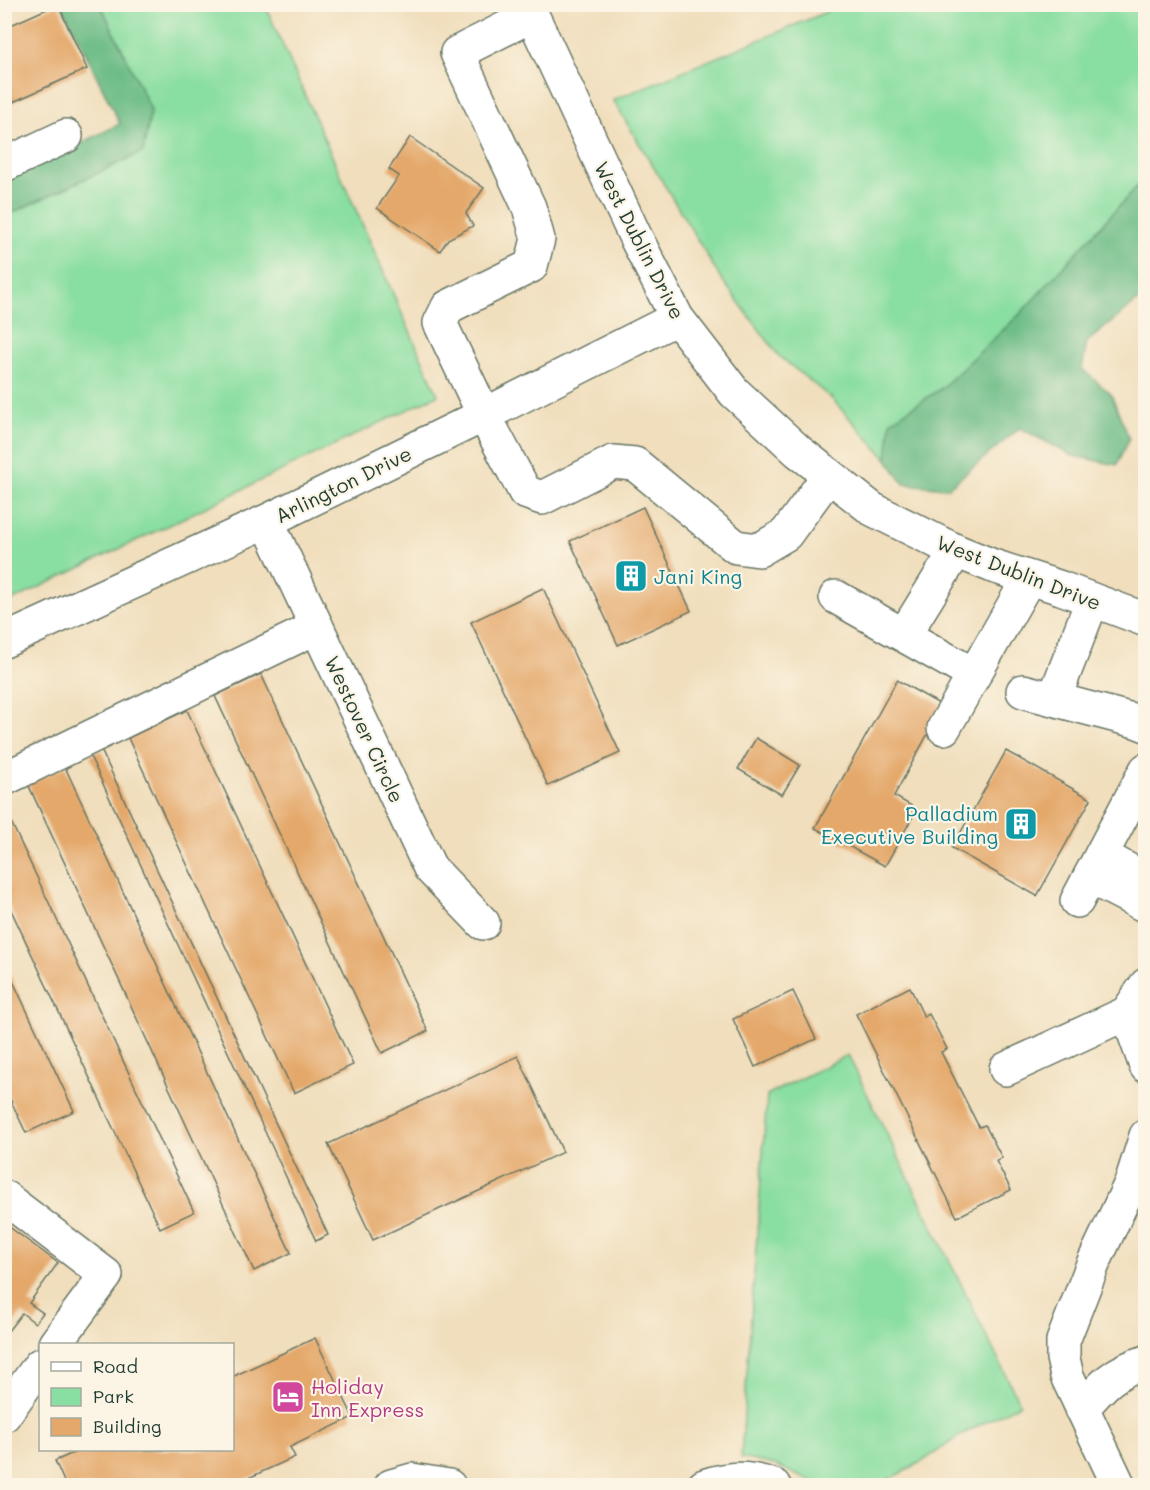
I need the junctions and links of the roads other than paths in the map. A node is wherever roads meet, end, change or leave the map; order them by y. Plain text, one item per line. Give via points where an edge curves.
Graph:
1 (530, 10) edge
2 (66, 136) dead end
3 (4, 165) edge
4 (677, 318) junction
5 (484, 415) junction
6 (829, 475) junction
7 (267, 521) junction
8 (956, 551) junction
9 (1029, 578) junction
10 (836, 597) dead end
11 (1092, 600) junction
12 (1146, 620) edge
13 (317, 627) junction
14 (904, 635) junction
15 (4, 641) edge
16 (974, 675) junction
17 (1023, 691) dead end
18 (1054, 699) junction
19 (1146, 725) edge
20 (944, 728) dead end
21 (1146, 770) edge
22 (4, 779) edge
23 (1089, 877) junction
24 (1146, 880) edge
25 (1146, 906) edge
26 (483, 923) dead end
27 (1146, 985) edge
28 (1127, 1013) junction
29 (1146, 1066) edge
30 (1006, 1069) dead end
31 (1146, 1136) edge
32 (1138, 1188) edge
33 (4, 1197) edge
34 (56, 1343) edge
35 (1146, 1362) edge
36 (39, 1366) edge
37 (1082, 1409) junction
38 (4, 1415) edge
39 (392, 1485) edge
40 (449, 1485) edge
41 (705, 1485) edge
42 (774, 1485) edge
43 (1119, 1485) edge

1 - 4 street, West Dublin Drive
1 - 5 street via 457,53 529,207 538,239 531,266 448,307 440,323
2 - 3 street
4 - 5 street, Arlington Drive
4 - 6 street, West Dublin Drive via 734,392
5 - 6 street via 525,492 542,498 613,462 635,464 736,548 759,550 786,534
5 - 7 street, Arlington Drive
6 - 8 street, West Dublin Drive via 872,509
7 - 13 street, Westover Circle
7 - 15 street, Arlington Drive
8 - 9 street, West Dublin Drive
8 - 14 street
9 - 11 street, West Dublin Drive
9 - 16 street
10 - 14 street
11 - 12 street, West Dublin Drive
11 - 18 street
13 - 22 street
13 - 26 street, Westover Circle via 430,868
14 - 16 street
16 - 20 street
17 - 18 street
18 - 19 street
21 - 23 street
23 - 24 street
23 - 25 street
27 - 28 street
28 - 29 street
28 - 30 street
31 - 32 street
32 - 37 street via 1093,1263 1063,1341 1067,1376
33 - 34 street via 106,1275
35 - 37 street via 1114,1375
36 - 38 street
37 - 43 street
39 - 40 street via 412,1480
41 - 42 street via 753,1479

